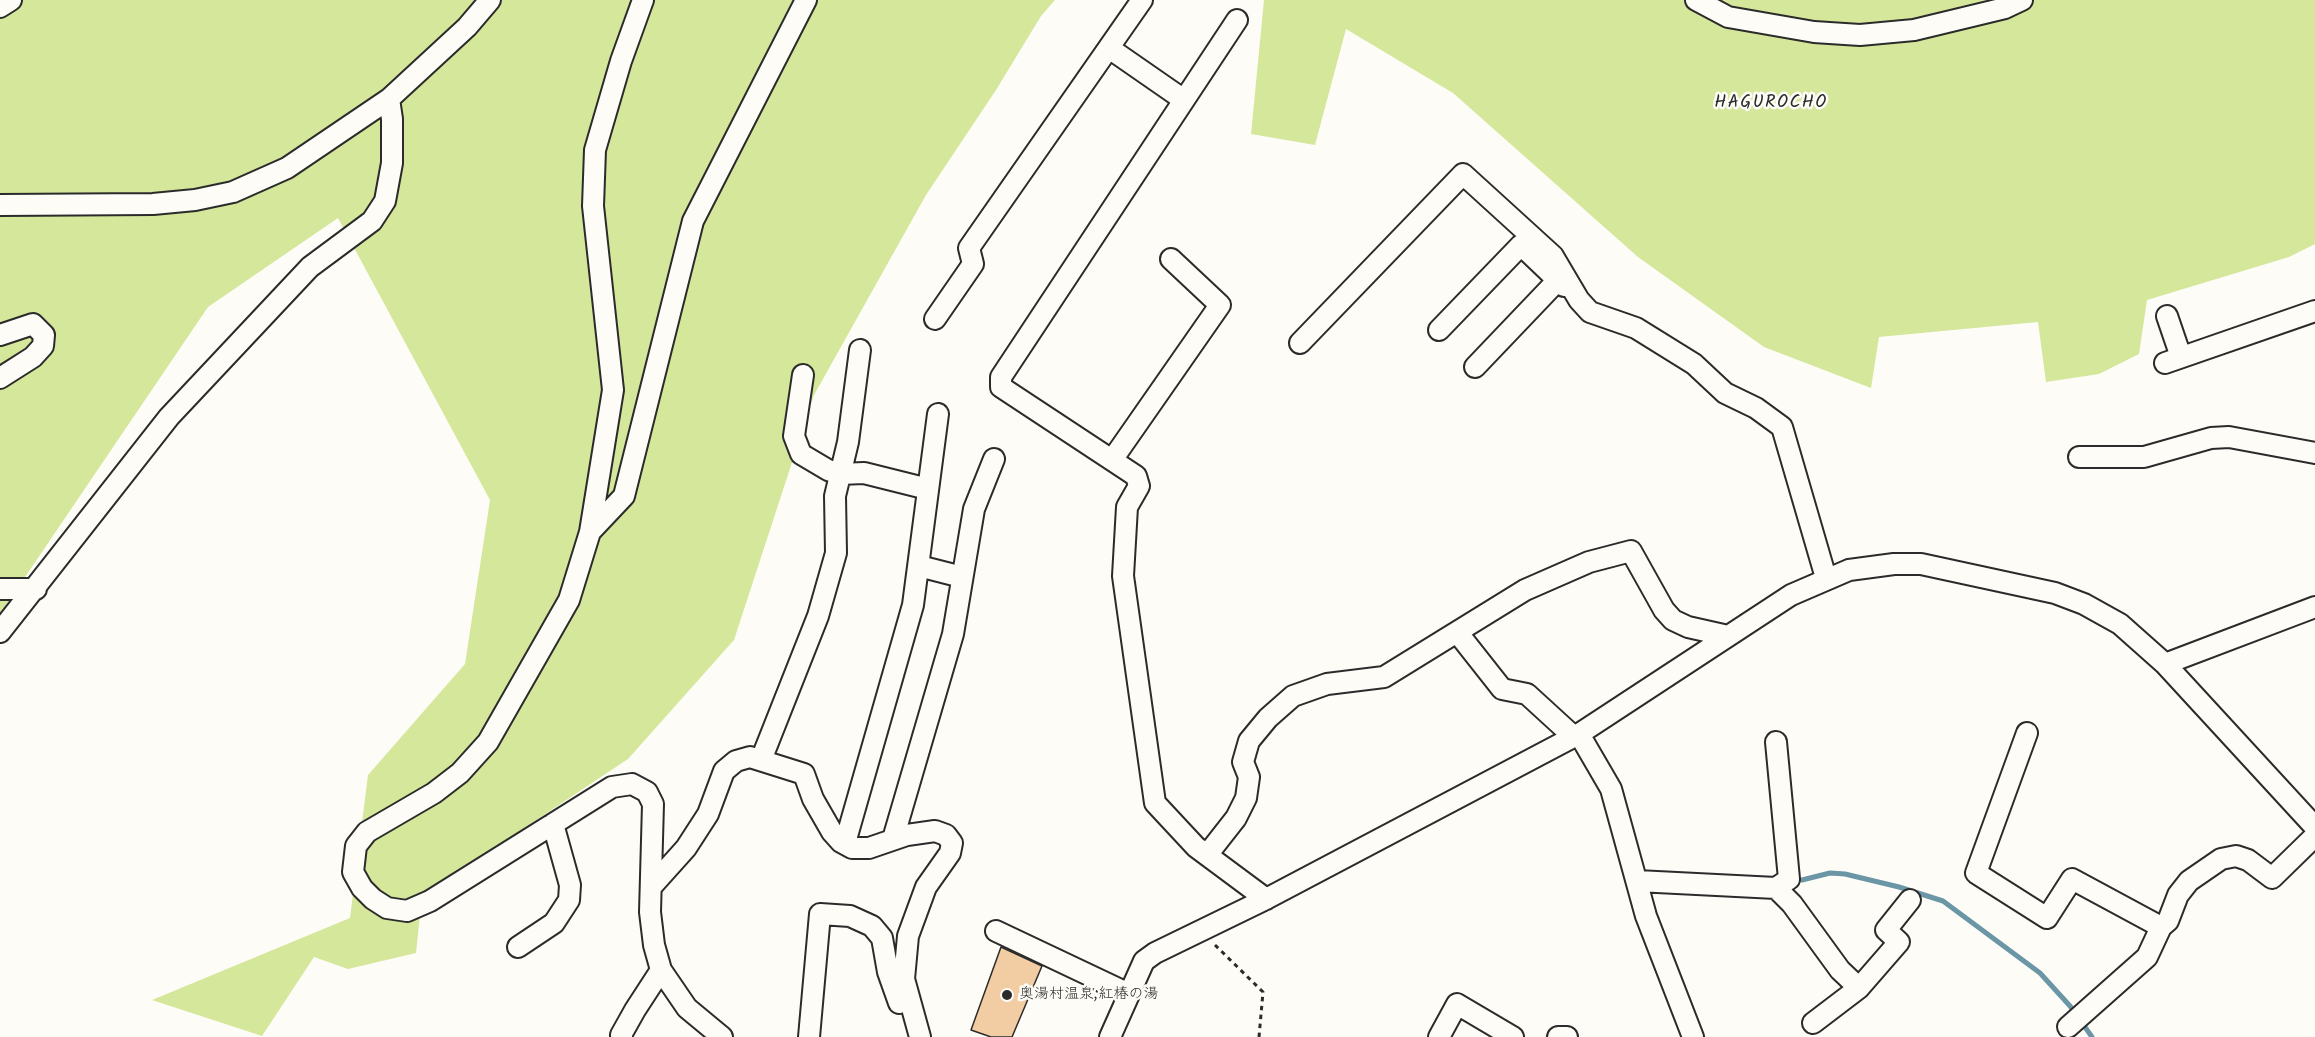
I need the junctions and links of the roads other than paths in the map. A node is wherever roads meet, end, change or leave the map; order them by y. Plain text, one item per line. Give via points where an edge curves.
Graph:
1 (11, 0) edge
2 (490, 0) edge
3 (643, 0) edge
4 (806, 0) edge
5 (1142, 0) edge
6 (1696, 0) edge
7 (2022, 0) edge
8 (0, 7) edge
9 (1237, 20) dead end
10 (1109, 48) junction
11 (389, 99) junction
12 (1184, 100) junction
13 (0, 206) edge
14 (1171, 259) dead end
15 (1558, 280) junction
16 (1579, 300) junction
17 (2315, 311) edge
18 (2167, 316) dead end
19 (935, 319) dead end
20 (1439, 330) dead end
21 (0, 334) edge
22 (1300, 343) dead end
23 (860, 350) dead end
24 (1475, 367) dead end
25 (803, 375) dead end
26 (0, 378) edge
27 (938, 414) dead end
28 (2315, 453) edge
29 (2079, 457) dead end
30 (994, 459) dead end
31 (1112, 460) junction
32 (840, 474) junction
33 (928, 489) junction
34 (590, 532) junction
35 (919, 566) junction
36 (962, 578) junction
37 (1826, 578) junction
38 (0, 589) edge
39 (36, 589) junction
40 (2315, 607) edge
41 (0, 632) edge
42 (1457, 632) junction
43 (1728, 636) junction
44 (2165, 664) junction
45 (2027, 733) dead end
46 (1577, 736) junction
47 (1776, 742) dead end
48 (761, 760) junction
49 (553, 824) junction
50 (2315, 827) edge
51 (2315, 836) edge
52 (893, 839) junction
53 (845, 843) junction
54 (1207, 855) junction
55 (1637, 881) junction
56 (651, 887) junction
57 (1776, 888) junction
58 (1266, 899) junction
59 (1910, 900) dead end
60 (2161, 927) junction
61 (996, 931) dead end
62 (518, 947) dead end
63 (661, 970) junction
64 (1859, 988) junction
65 (1129, 994) junction
66 (1813, 1023) dead end
67 (2066, 1034) edge
68 (621, 1036) edge
69 (722, 1037) edge
70 (809, 1037) edge
71 (918, 1037) edge
72 (1110, 1037) edge
73 (1439, 1037) edge
74 (1513, 1037) edge
75 (1558, 1037) edge
76 (1567, 1037) edge
77 (1693, 1037) edge

1 - 8 street
2 - 11 street via 467,27
3 - 34 street via 595,150 594,206 613,390
4 - 34 street via 693,221 624,496
5 - 10 street
6 - 7 street via 1728,17 1814,32 1860,35 1914,30 2005,8
9 - 12 street
10 - 12 street
10 - 19 street via 969,248 972,264
11 - 13 street via 287,168 233,192 153,204
11 - 39 street via 392,163 385,201 372,221 310,267 169,417
12 - 31 street via 1001,377 1001,387
14 - 31 street via 1220,305
15 - 16 street
15 - 20 street via 1521,245
15 - 24 street
16 - 22 street via 1553,256 1463,174
16 - 37 street via 1590,312 1636,328 1694,364 1725,393 1782,427
17 - 18 street via 2173,360
21 - 26 street via 33,324 44,335 43,346 33,357
23 - 32 street
25 - 32 street via 794,436 801,454
27 - 33 street
28 - 29 street via 2229,437 2211,438 2144,457
30 - 36 street via 974,508
31 - 54 street via 1136,476 1139,486 1127,507 1123,576 1155,803
32 - 33 street via 864,473
32 - 48 street via 835,496 833,564 818,616
33 - 35 street
34 - 49 street via 568,600 488,742 460,773 434,793 367,832 356,846 353,872 373,898 387,908 407,911 430,901
35 - 36 street
35 - 53 street via 913,606
36 - 52 street via 953,634
37 - 43 street via 1791,594
37 - 44 street via 1849,570 1921,564 2055,593 2120,624
38 - 39 street
39 - 41 street
40 - 44 street
42 - 43 street via 1526,590 1589,562 1631,551 1673,620
42 - 46 street via 1502,689 1527,694
42 - 54 street via 1384,676 1327,684 1293,696 1268,718 1249,741 1243,762 1249,777 1246,798 1236,818
43 - 46 street
44 - 50 street
45 - 60 street via 1976,873 2047,918 2073,879
46 - 55 street via 1611,789
46 - 58 street
47 - 57 street via 1789,879
48 - 53 street via 804,774 827,824
48 - 56 street via 736,760 724,771 708,813 686,848
49 - 56 street via 612,787 632,784 647,792 653,804
49 - 62 street via 570,885 569,900 554,923
51 - 60 street via 2272,878 2248,860 2236,856 2221,859 2189,882
52 - 53 street via 869,848 852,848
52 - 71 street via 935,831 946,835 952,843 950,853 926,887 908,936 904,979
54 - 58 street
55 - 57 street
55 - 77 street via 1646,916
56 - 63 street via 650,912
57 - 64 street via 1840,970
58 - 65 street via 1144,961
59 - 64 street via 1886,930 1899,942
60 - 67 street via 2147,957
61 - 65 street
63 - 68 street
63 - 69 street via 687,1008
64 - 66 street
65 - 72 street
70 - 71 street via 820,914 832,912 850,915 872,926 882,938 888,972 909,1030
73 - 74 street via 1457,1004
75 - 76 street

